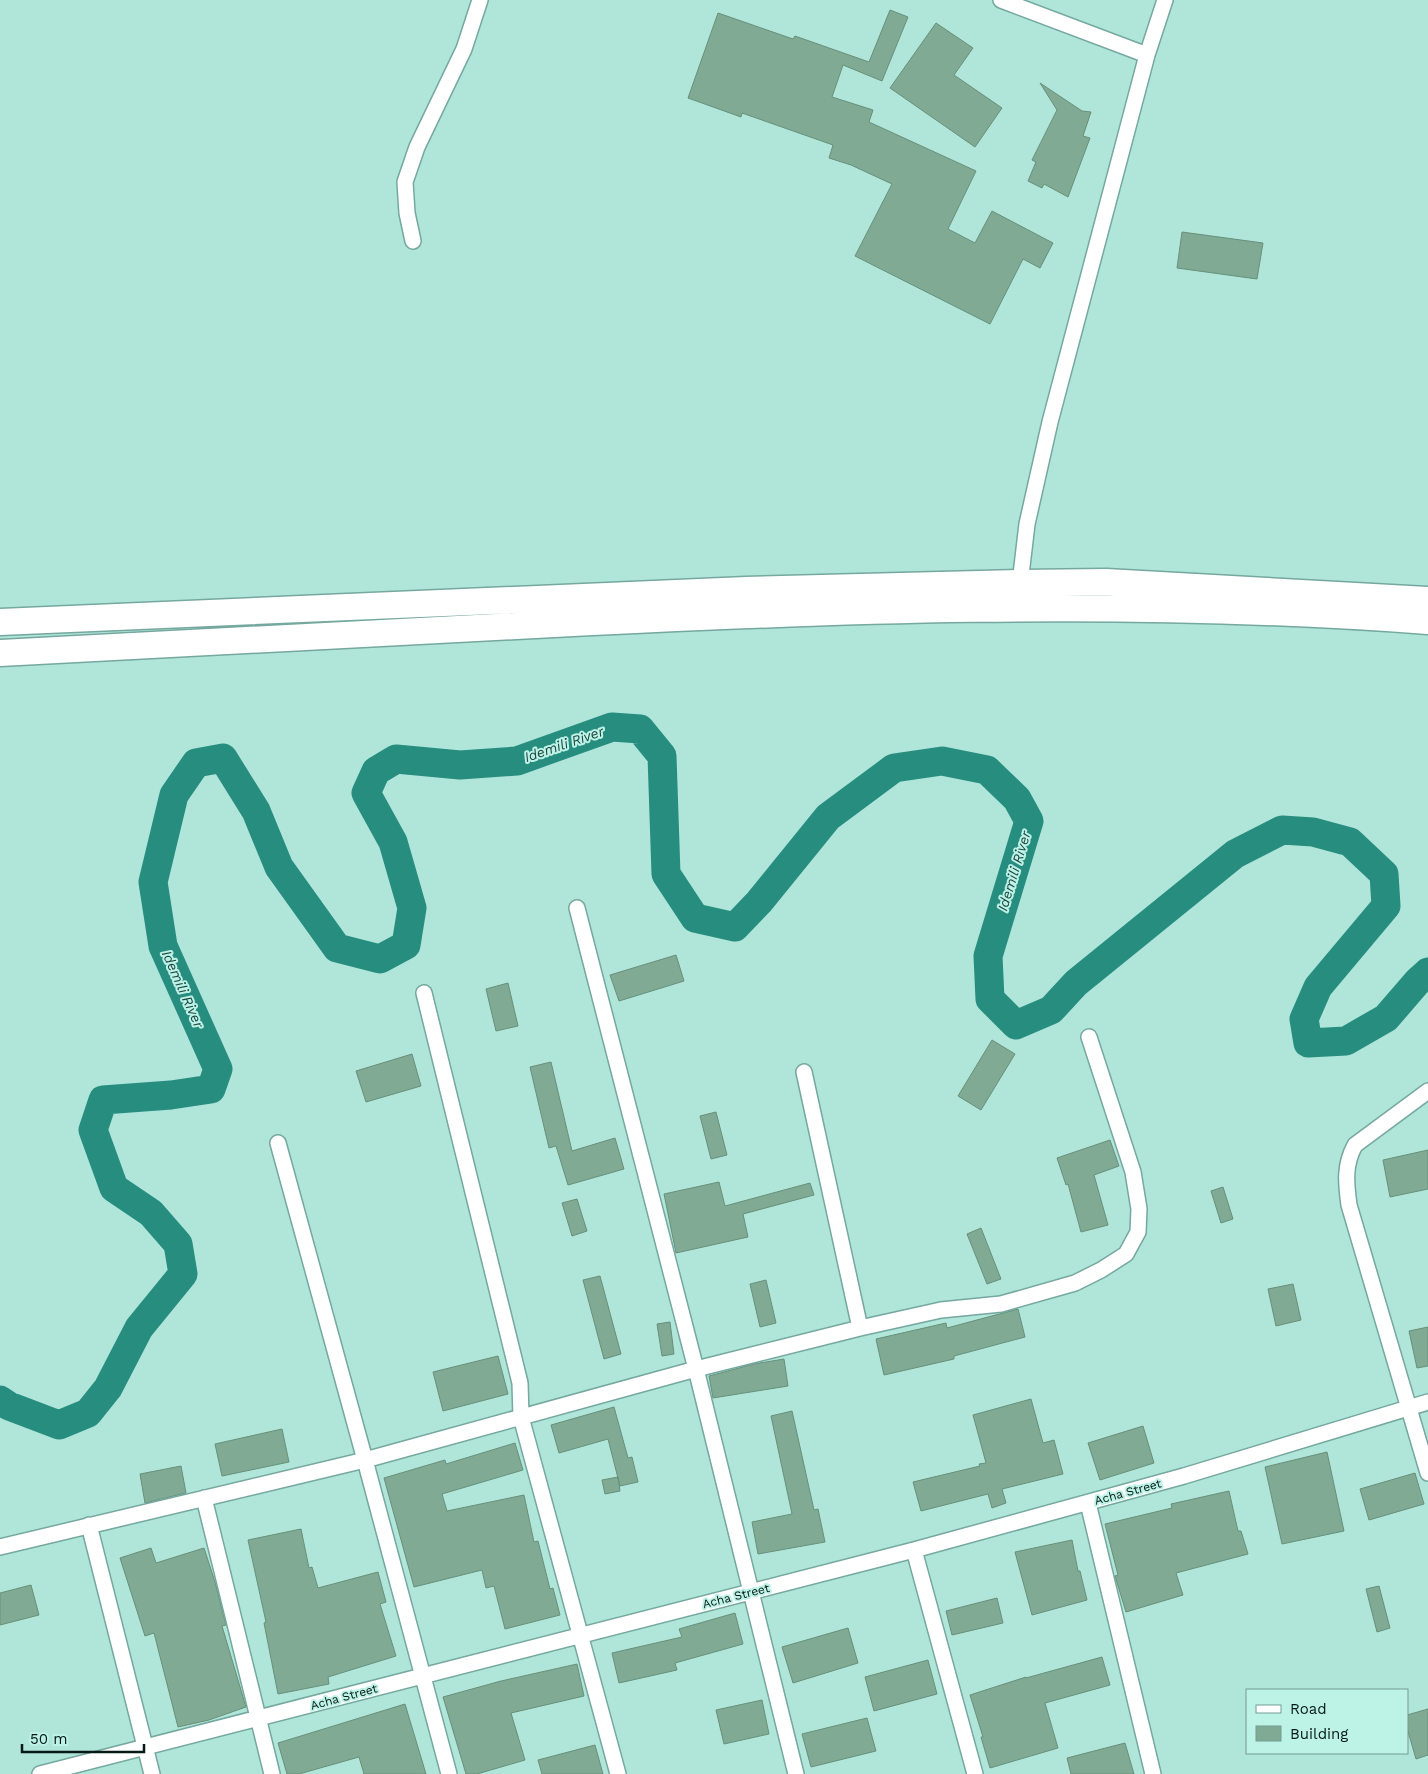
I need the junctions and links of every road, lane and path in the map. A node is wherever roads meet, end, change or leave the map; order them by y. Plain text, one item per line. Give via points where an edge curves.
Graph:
1 (480, 0) edge
2 (1000, 0) edge
3 (1165, 0) edge
4 (1147, 55) junction
5 (413, 240) dead end
6 (1020, 582) junction
7 (1428, 600) edge
8 (1428, 621) edge
9 (0, 622) edge
10 (0, 654) edge
11 (578, 908) dead end
12 (424, 993) dead end
13 (1089, 1037) dead end
14 (804, 1072) dead end
15 (1428, 1092) edge
16 (278, 1143) dead end
17 (860, 1328) junction
18 (696, 1368) junction
19 (1428, 1402) edge
20 (1409, 1407) junction
21 (522, 1416) junction
22 (365, 1460) junction
23 (1428, 1472) edge
24 (204, 1498) junction
25 (1088, 1503) junction
26 (89, 1525) junction
27 (0, 1547) edge
28 (914, 1550) junction
29 (750, 1592) junction
30 (580, 1635) junction
31 (423, 1676) junction
32 (259, 1719) junction
33 (146, 1748) junction
34 (40, 1774) edge
35 (152, 1774) edge
36 (272, 1774) edge
37 (449, 1774) edge
38 (618, 1774) edge
39 (796, 1774) edge
40 (975, 1774) edge
41 (1153, 1774) edge

1 - 5 street via 464,49 417,147 405,182
2 - 4 street
3 - 4 street
4 - 6 street via 1050,422 1027,524
6 - 7 highway via 1106,582
6 - 9 highway via 717,591
8 - 10 highway via 1325,613 1129,608 933,610 704,616
11 - 18 street
12 - 21 street via 520,1383
13 - 17 street via 1133,1172 1139,1209 1138,1232 1126,1254 1075,1283 1001,1304 941,1310
14 - 17 street
15 - 20 street via 1355,1145 1348,1158 1346,1178 1348,1205
16 - 22 street
17 - 18 street
18 - 21 street
18 - 29 street
19 - 20 street, Acha Street
20 - 23 street
20 - 25 street, Acha Street
21 - 22 street
21 - 30 street
22 - 24 street
22 - 31 street
24 - 26 street
24 - 32 street
25 - 28 street, Acha Street
25 - 41 street
26 - 27 street
26 - 33 street
28 - 29 street, Acha Street
28 - 40 street
29 - 30 street, Acha Street
29 - 39 street
30 - 31 street, Acha Street
30 - 38 street
31 - 32 street, Acha Street
31 - 37 street
32 - 33 street, Acha Street
32 - 36 street
33 - 34 street, Acha Street
33 - 35 street

